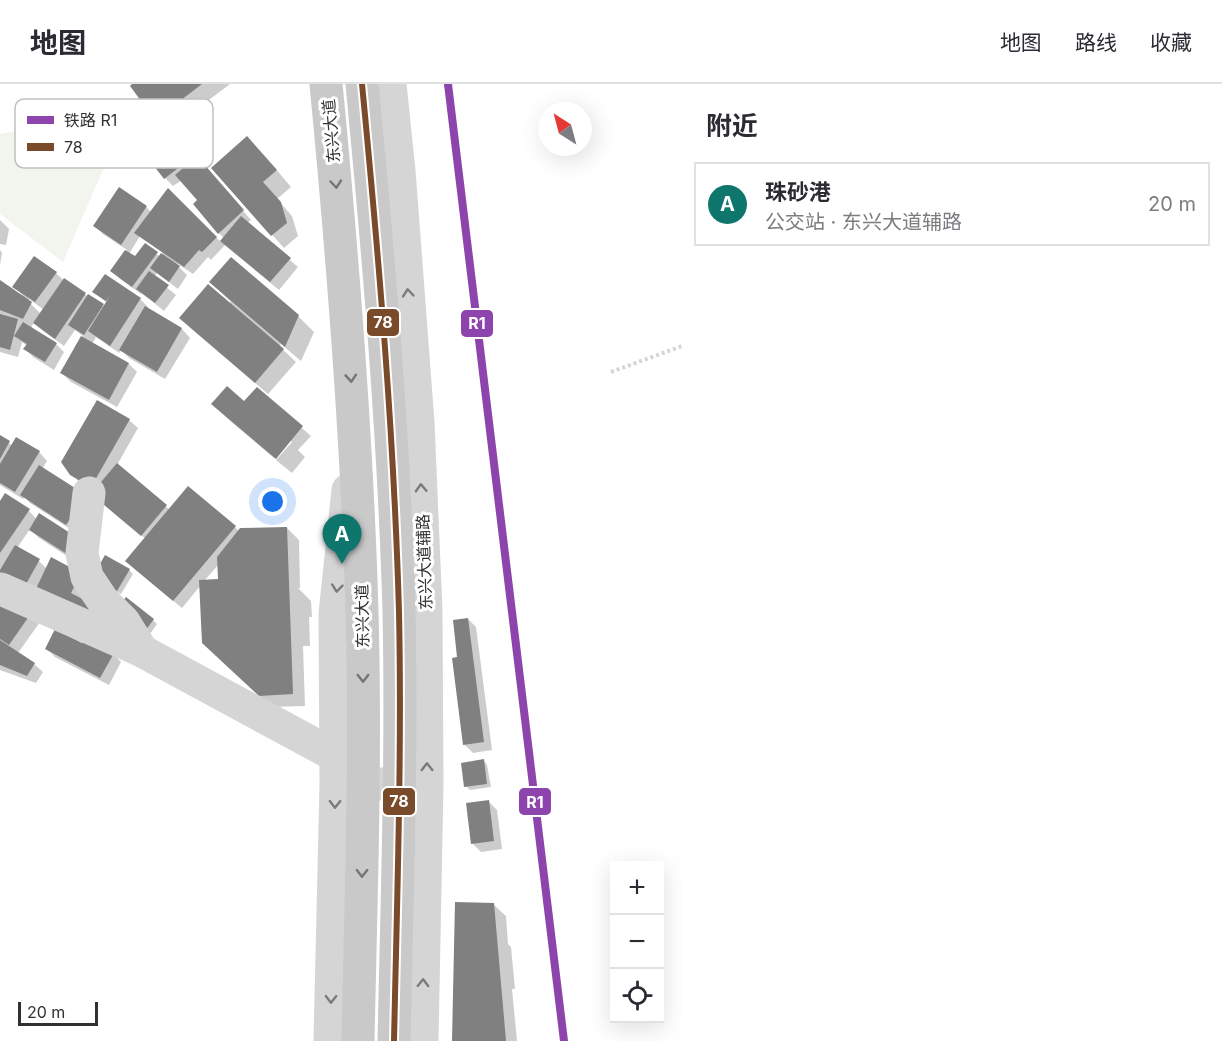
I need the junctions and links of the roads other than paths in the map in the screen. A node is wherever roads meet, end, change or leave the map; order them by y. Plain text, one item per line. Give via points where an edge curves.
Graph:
1 (326, 84) edge
2 (362, 84) edge
3 (390, 84) edge
4 (403, 231) junction
5 (380, 285) junction
6 (354, 426) junction
7 (89, 493) dead end
8 (1, 590) edge
9 (142, 651) junction
10 (336, 756) junction
11 (364, 784) junction
12 (400, 784) junction
13 (427, 805) junction
14 (347, 927) junction
15 (330, 1041) edge
16 (358, 1041) edge
17 (394, 1041) edge
18 (422, 1041) edge

1 -> 6 main road, 东兴大道
2 - 5 main road
3 - 4 street, 东兴大道辅路
4 - 5 street
13 -> 4 street, 东兴大道辅路 via 425,587 418,422
5 - 12 main road via 399,612
6 -> 10 street via 335,614
6 -> 11 main road, 东兴大道
7 - 9 street via 82,553 87,577
8 - 9 street
9 - 10 street
10 - 11 street
10 -> 14 street
11 - 12 street
11 -> 14 main road, 东兴大道
12 - 13 street
12 - 17 main road
18 -> 13 street, 东兴大道辅路
14 -> 15 street
14 - 16 main road, 东兴大道

